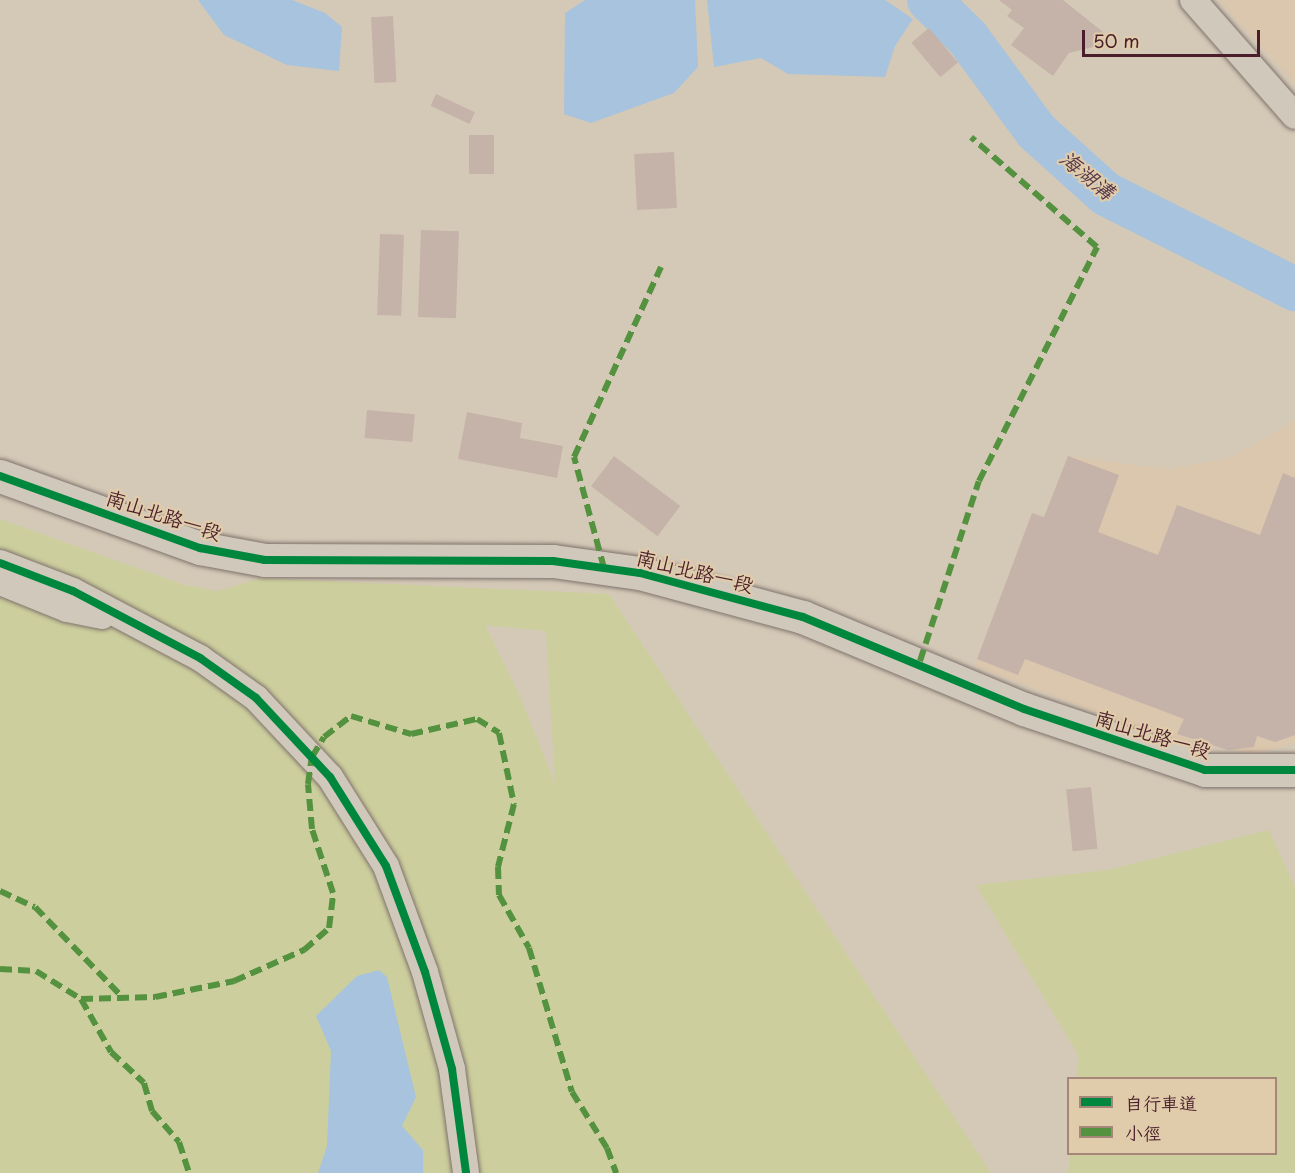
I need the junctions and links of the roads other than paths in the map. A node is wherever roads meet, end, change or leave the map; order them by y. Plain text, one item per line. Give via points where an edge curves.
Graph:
1 (1193, 0) edge
2 (1295, 116) edge
3 (0, 476) edge
4 (0, 563) edge
5 (0, 582) edge
6 (123, 620) junction
7 (1295, 770) edge
8 (466, 1173) edge

1 - 2 street
3 - 7 street, 南山北路一段 via 200,548 265,560 541,561 640,573 803,617 1024,709 1205,770
4 - 6 street via 73,591
5 - 6 street via 67,609
6 - 8 street via 200,658 256,698 330,777 386,866 425,972 452,1069

